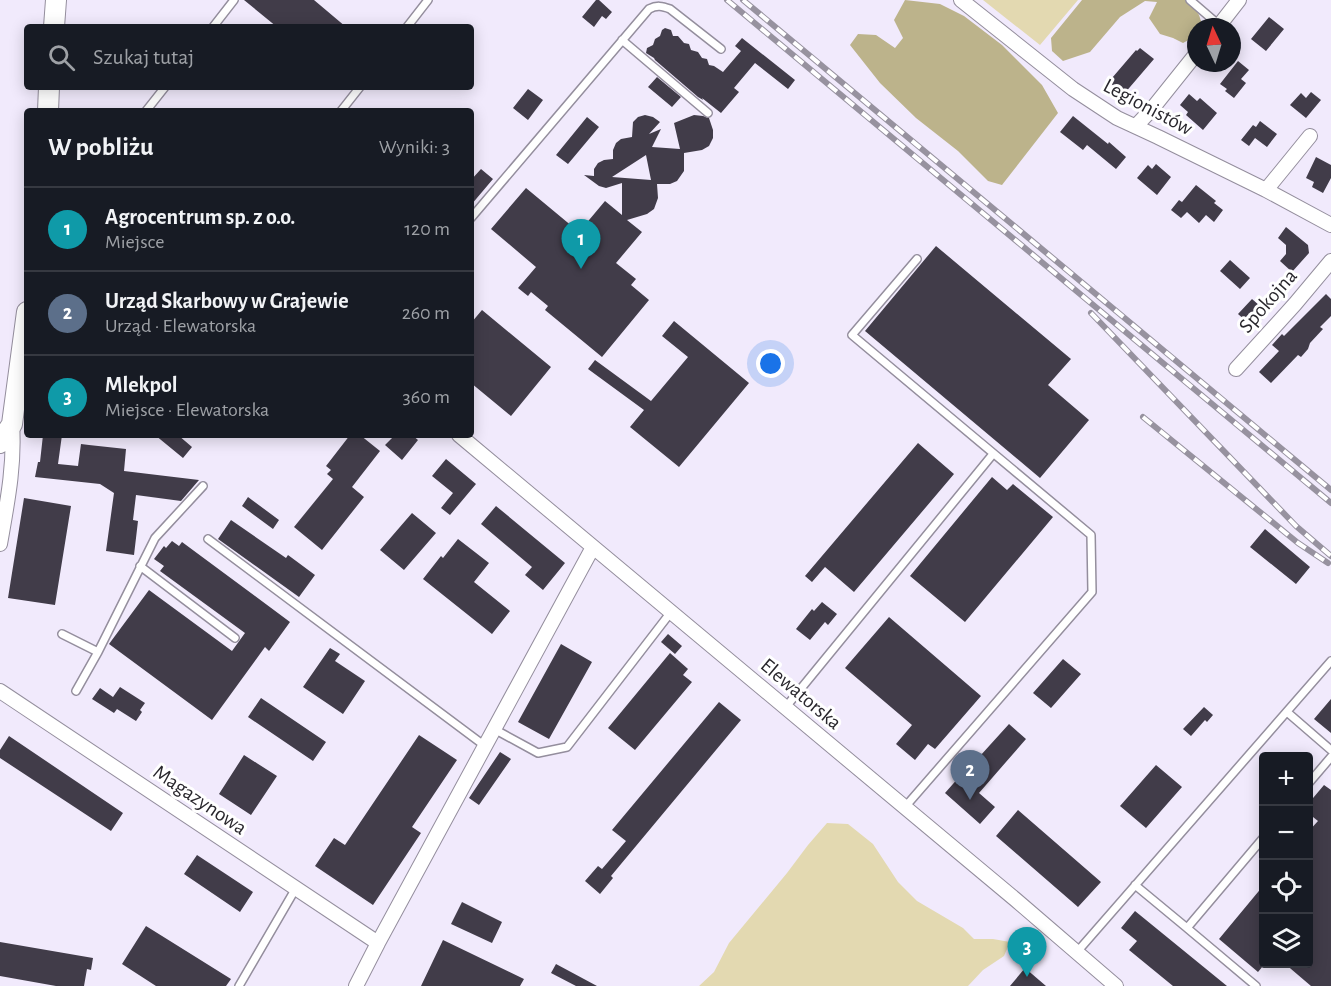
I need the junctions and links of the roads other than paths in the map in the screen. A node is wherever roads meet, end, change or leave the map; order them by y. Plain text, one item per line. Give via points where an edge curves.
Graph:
1 (56, 0) edge
2 (234, 0) edge
3 (428, 0) edge
4 (961, 0) edge
5 (1190, 0) edge
6 (1239, 0) edge
7 (1209, 18) edge
8 (1224, 18) edge
9 (54, 24) edge
10 (215, 24) edge
11 (409, 24) edge
12 (622, 40) junction
13 (721, 49) dead end
14 (1187, 65) edge
15 (49, 90) edge
16 (163, 90) edge
17 (358, 90) edge
18 (48, 108) edge
19 (148, 108) edge
20 (342, 108) edge
21 (708, 113) dead end
22 (1136, 126) junction
23 (1310, 136) dead end
24 (1266, 190) junction
25 (474, 214) edge
26 (1331, 225) edge
27 (917, 259) dead end
28 (1331, 261) edge
29 (24, 334) edge
30 (1236, 369) dead end
31 (12, 424) junction
32 (463, 438) edge
33 (0, 443) edge
34 (993, 454) junction
35 (0, 470) edge
36 (10, 484) junction
37 (203, 486) dead end
38 (208, 539) dead end
39 (0, 544) edge
40 (593, 547) junction
41 (140, 566) junction
42 (671, 612) junction
43 (62, 634) dead end
44 (235, 638) dead end
45 (98, 652) junction
46 (1331, 661) edge
47 (0, 691) edge
48 (76, 691) dead end
49 (786, 708) junction
50 (1287, 712) junction
51 (494, 729) junction
52 (485, 746) junction
53 (1331, 750) edge
54 (1331, 757) edge
55 (1313, 778) edge
56 (905, 808) junction
57 (1259, 842) edge
58 (1136, 885) junction
59 (296, 888) junction
60 (1187, 928) junction
61 (378, 943) junction
62 (1077, 952) junction
63 (238, 986) edge
64 (356, 986) edge
65 (1116, 986) edge
66 (1256, 986) edge

1 - 9 street
2 - 10 lane
3 - 11 lane
4 - 22 street, Legionistów via 1073,89
5 - 7 lane
6 - 8 street
12 - 13 lane via 646,11 663,6
12 - 21 lane
12 - 25 lane
14 - 22 street
15 - 18 street
16 - 19 lane
17 - 20 lane
22 - 24 street, Legionistów
23 - 24 street
24 - 26 street, Legionistów
27 - 34 lane via 852,335
28 - 30 street, Spokojna
29 - 31 street
31 - 33 street
31 - 36 street
32 - 40 street, Elewatorska
34 - 49 lane
34 - 56 lane via 1091,535 1092,592
35 - 36 street
36 - 39 street
37 - 41 lane via 155,538
38 - 52 lane
40 - 42 street, Elewatorska
40 - 51 street
41 - 44 lane
41 - 45 lane
42 - 49 street, Elewatorska
42 - 51 lane via 567,747 538,753
43 - 45 lane
45 - 48 lane
46 - 50 lane
47 - 59 street, Magazynowa
49 - 56 street, Elewatorska
50 - 53 lane
50 - 58 lane
51 - 52 street
52 - 61 street
54 - 55 lane
56 - 62 street, Elewatorska
57 - 60 lane
58 - 60 lane
58 - 62 lane
59 - 61 street, Magazynowa
59 - 63 lane
60 - 66 lane
61 - 64 street
62 - 65 street, Elewatorska

